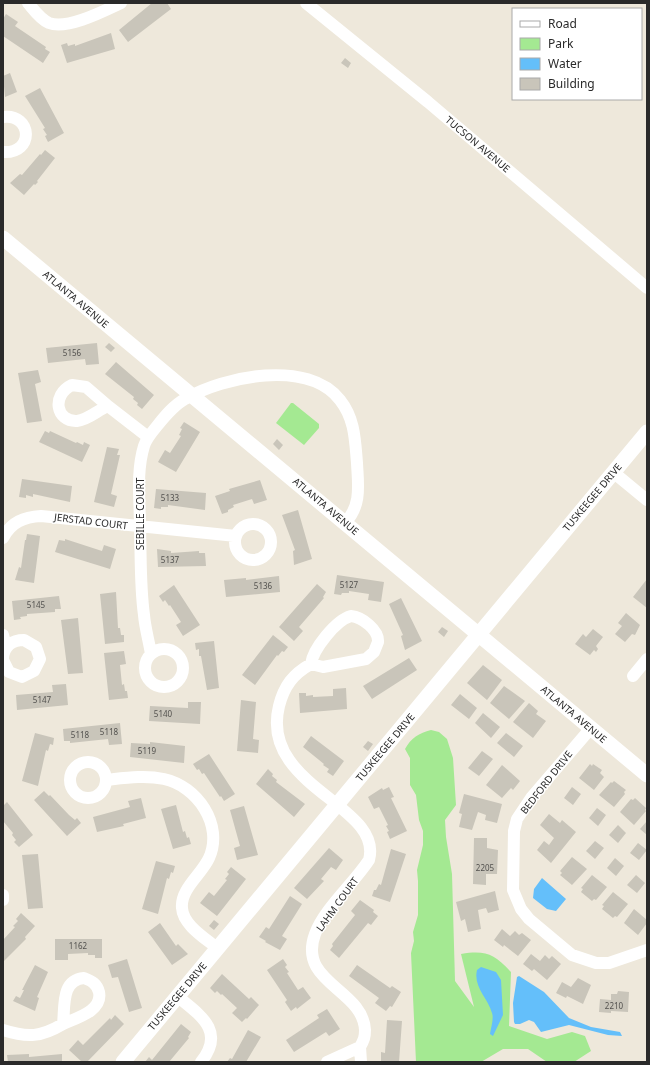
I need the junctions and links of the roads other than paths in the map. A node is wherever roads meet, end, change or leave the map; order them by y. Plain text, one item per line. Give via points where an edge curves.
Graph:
1 (28, 3) edge
2 (121, 3) edge
3 (306, 3) edge
4 (3, 117) edge
5 (3, 152) edge
6 (4, 242) edge
7 (647, 288) edge
8 (192, 395) junction
9 (108, 406) dead end
10 (647, 432) edge
11 (148, 437) junction
12 (613, 472) junction
13 (647, 500) edge
14 (346, 522) junction
15 (140, 527) junction
16 (236, 536) dead end
17 (3, 538) edge
18 (479, 634) junction
19 (151, 654) dead end
20 (647, 659) edge
21 (311, 664) junction
22 (633, 676) dead end
23 (591, 728) junction
24 (647, 775) edge
25 (106, 780) dead end
26 (337, 806) junction
27 (3, 895) edge
28 (3, 900) edge
29 (217, 948) junction
30 (647, 950) edge
31 (177, 996) junction
32 (63, 1024) dead end
33 (3, 1030) edge
34 (360, 1047) junction
35 (123, 1062) edge
36 (201, 1062) edge
37 (327, 1062) edge
38 (361, 1062) edge

1 - 2 street via 49,23 61,24 71,23
3 - 7 street, TUCSON AVENUE via 428,102
4 - 5 street via 10,116 20,121 26,130 26,138 20,148 12,153
6 - 8 street, ATLANTA AVENUE
8 - 11 street, SEBILLE COURT via 178,403
8 - 14 street, ATLANTA AVENUE
8 - 14 street, SEBILLE COURT via 237,380 288,375 315,381 332,392 346,409 354,428 359,495 354,512
9 - 11 street
10 - 12 street, TUSKEEGEE DRIVE
11 - 15 street, SEBILLE COURT via 144,445 140,470
12 - 13 street
12 - 18 street, TUSKEEGEE DRIVE
14 - 18 street, ATLANTA AVENUE
15 - 16 street, JERSTAD COURT
15 - 17 street, JERSTAD COURT via 84,519 31,516 13,525
15 - 19 street, SEBILLE COURT via 144,614
18 - 23 street, ATLANTA AVENUE
18 - 26 street, TUSKEEGEE DRIVE
20 - 22 street
21 - 21 street via 323,667 366,659 377,645 375,632 359,617 347,617 315,649
21 - 26 street, LAHM COURT via 294,674 281,696 277,721 280,743 299,774
23 - 24 street, ATLANTA AVENUE
23 - 30 street, BEDFORD DRIVE via 531,798 517,819 514,831 513,890 521,909 529,919 572,955 596,963 609,962
25 - 29 street via 148,777 171,781 187,790 204,807 211,826 211,850 202,871 183,896 182,909 188,922
26 - 29 street, TUSKEEGEE DRIVE
26 - 34 street, LAHM COURT via 363,828 370,842 371,852 365,867 319,926 315,934 314,955 315,965 322,976 356,1006 362,1016 365,1040
27 - 28 street
29 - 31 street, TUSKEEGEE DRIVE
31 - 35 street, TUSKEEGEE DRIVE
31 - 36 street via 206,1022 211,1032 212,1043 208,1054
32 - 33 street via 48,1033 36,1036 23,1036
34 - 37 street
34 - 38 street, LAHM COURT

